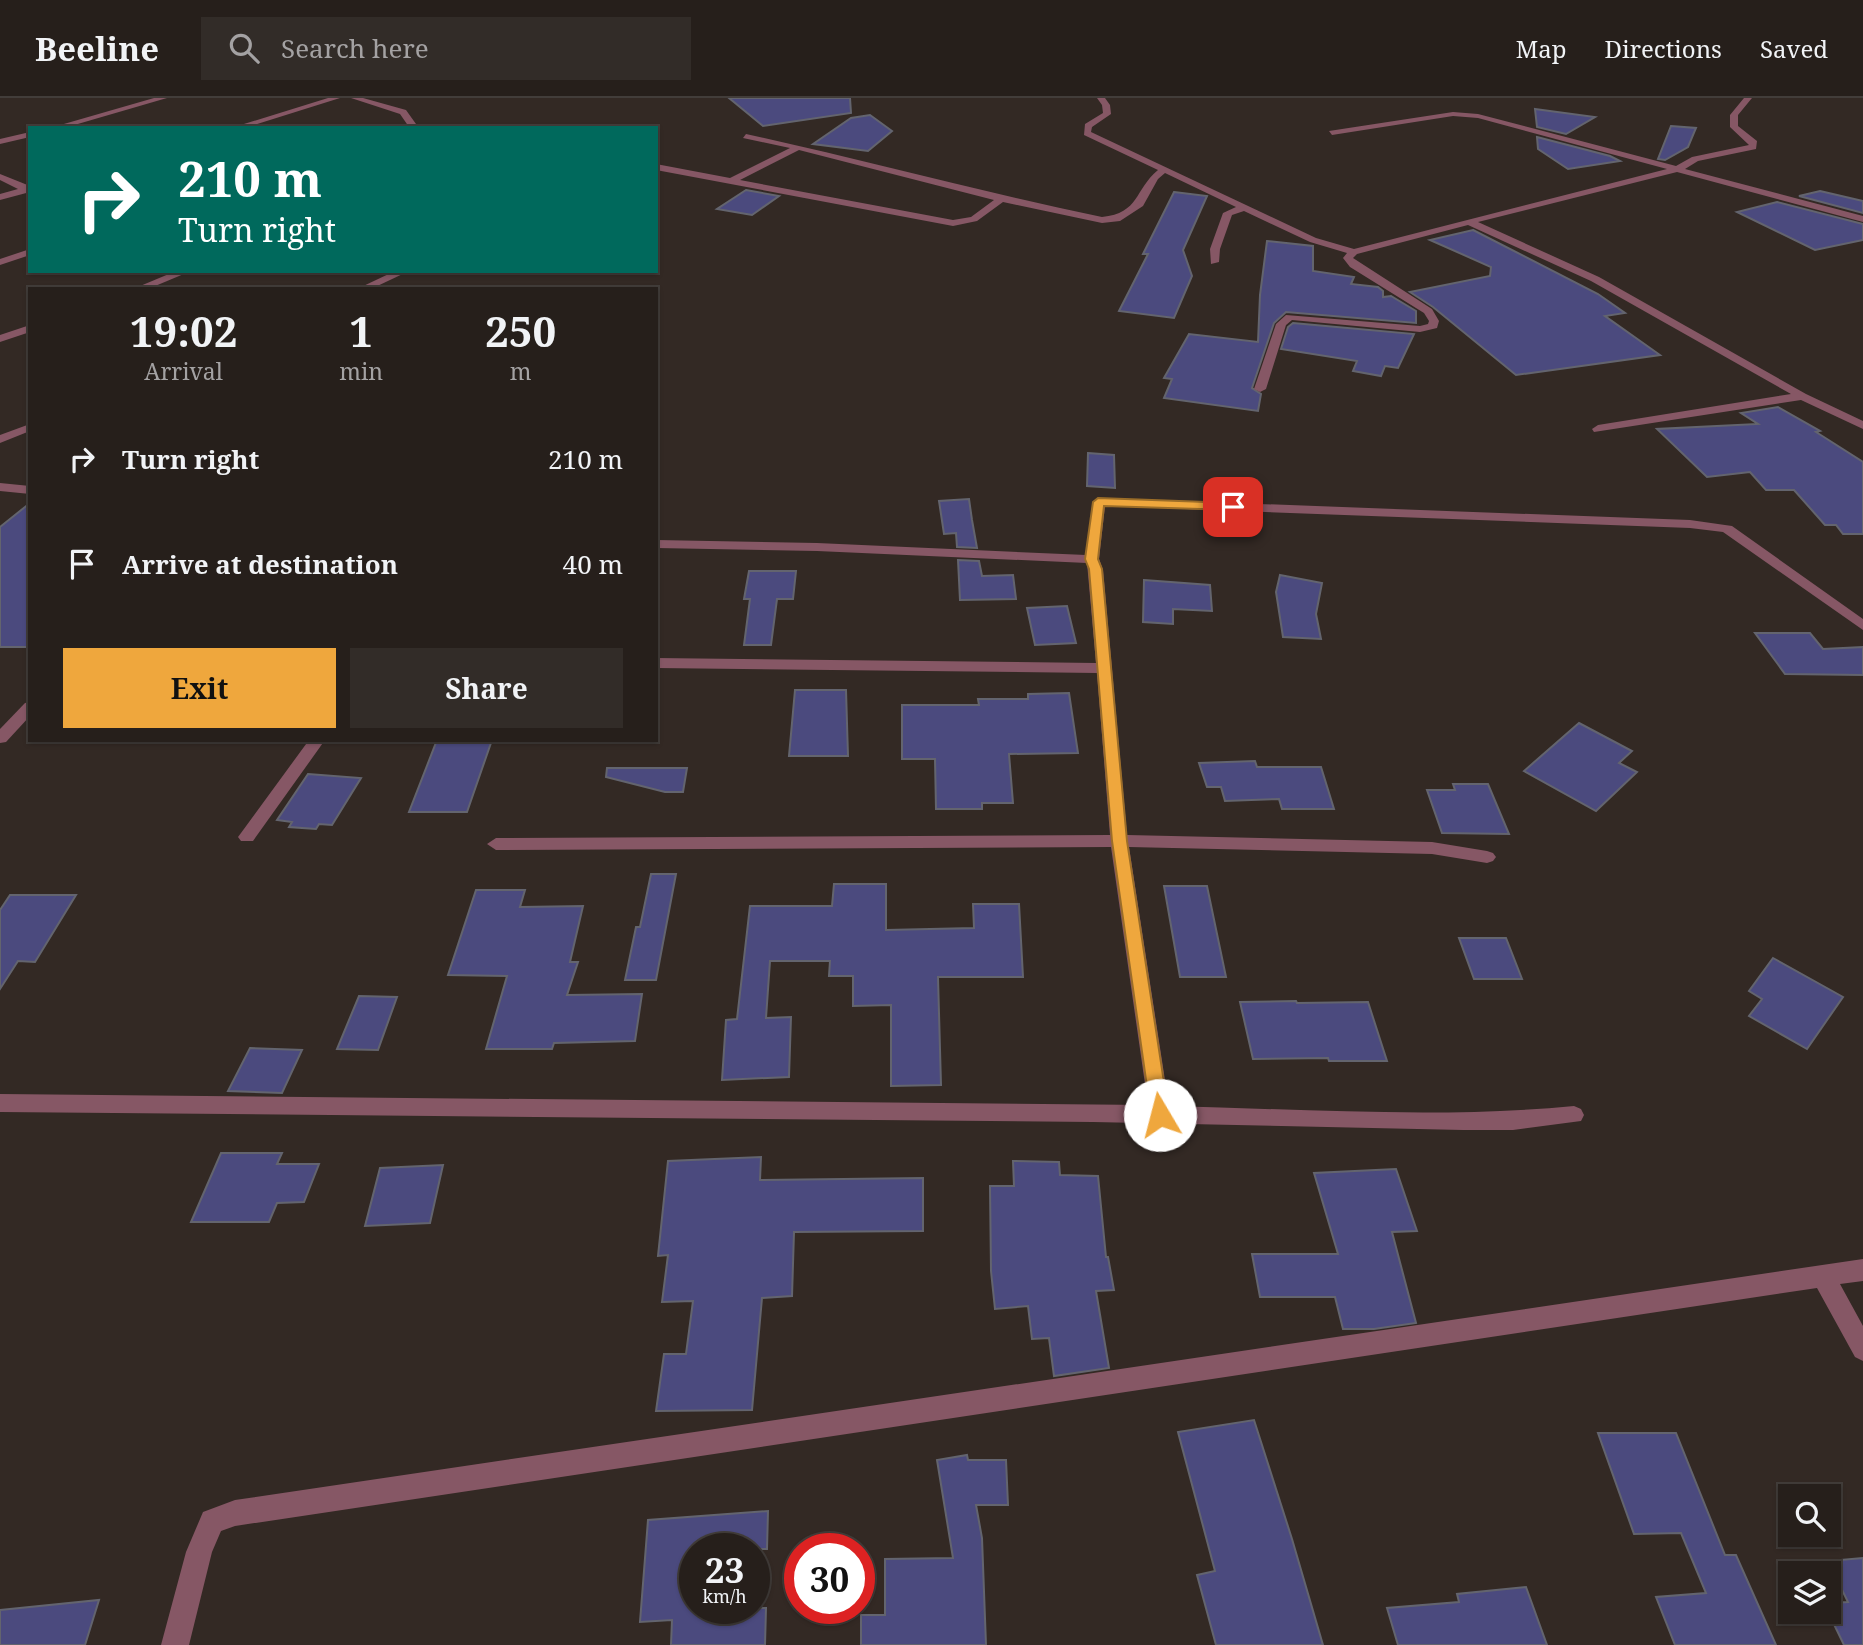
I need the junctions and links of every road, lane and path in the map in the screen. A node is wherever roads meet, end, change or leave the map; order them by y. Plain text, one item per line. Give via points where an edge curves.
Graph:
1 (163, 98) edge
2 (336, 98) edge
3 (355, 98) edge
4 (1101, 98) edge
5 (1748, 98) edge
6 (61, 126) edge
7 (242, 126) edge
8 (408, 126) edge
9 (1332, 133) dead end
10 (28, 135) edge
11 (746, 136) dead end
12 (0, 142) edge
13 (798, 147) junction
14 (658, 167) edge
15 (1165, 169) junction
16 (1678, 169) junction
17 (0, 177) edge
18 (732, 181) junction
19 (28, 189) edge
20 (0, 197) edge
21 (1001, 199) junction
22 (1245, 207) junction
23 (1863, 219) edge
24 (1470, 222) junction
25 (1354, 252) junction
26 (28, 253) edge
27 (0, 262) edge
28 (1214, 262) dead end
29 (181, 273) edge
30 (399, 273) edge
31 (143, 287) edge
32 (367, 287) edge
33 (28, 329) edge
34 (0, 339) edge
35 (1261, 389) dead end
36 (1802, 396) junction
37 (1863, 425) edge
38 (28, 427) edge
39 (1598, 429) dead end
40 (0, 439) edge
41 (0, 487) edge
42 (28, 490) edge
43 (658, 544) edge
44 (1092, 559) junction
45 (1863, 626) edge
46 (658, 663) edge
47 (1104, 668) junction
48 (28, 709) edge
49 (0, 738) edge
50 (316, 742) edge
51 (247, 838) dead end
52 (1119, 841) junction
53 (496, 844) dead end
54 (1487, 858) dead end
55 (0, 1103) edge
56 (1160, 1115) junction
57 (1574, 1115) dead end
58 (1863, 1270) edge
59 (1823, 1276) junction
60 (1863, 1349) edge
61 (175, 1645) edge

1 - 6 street
2 - 7 street
3 - 8 street via 403,112 412,121
4 - 15 street via 1107,114 1088,126 1087,133
5 - 16 street via 1734,115 1734,127 1753,147 1695,159
9 - 16 street via 1467,114
10 - 12 street
11 - 13 street
13 - 18 street
13 - 21 street
14 - 18 street
15 - 21 street via 1154,178 1140,204 1120,218 1102,220
15 - 22 street
16 - 23 street
16 - 24 street
17 - 19 street
18 - 21 street via 953,223 979,219
19 - 20 street
22 - 25 street via 1314,240
22 - 28 street via 1228,213
24 - 25 street
24 - 36 street via 1595,279
25 - 35 street via 1348,258 1353,265 1428,312 1433,326 1420,329 1290,317 1281,324
26 - 27 street
29 - 31 street
30 - 32 street
33 - 34 street
36 - 37 street
36 - 39 street
38 - 40 street
41 - 42 street
43 - 44 street
44 - 45 street via 1098,502 1690,524 1727,530
44 - 47 street
46 - 47 street
47 - 52 street
48 - 49 street
50 - 51 street
52 - 53 street
52 - 54 street via 1432,848
52 - 56 street
55 - 56 street
56 - 57 street via 1463,1121
58 - 59 street
59 - 60 street
59 - 61 street via 235,1513 212,1521 199,1552

